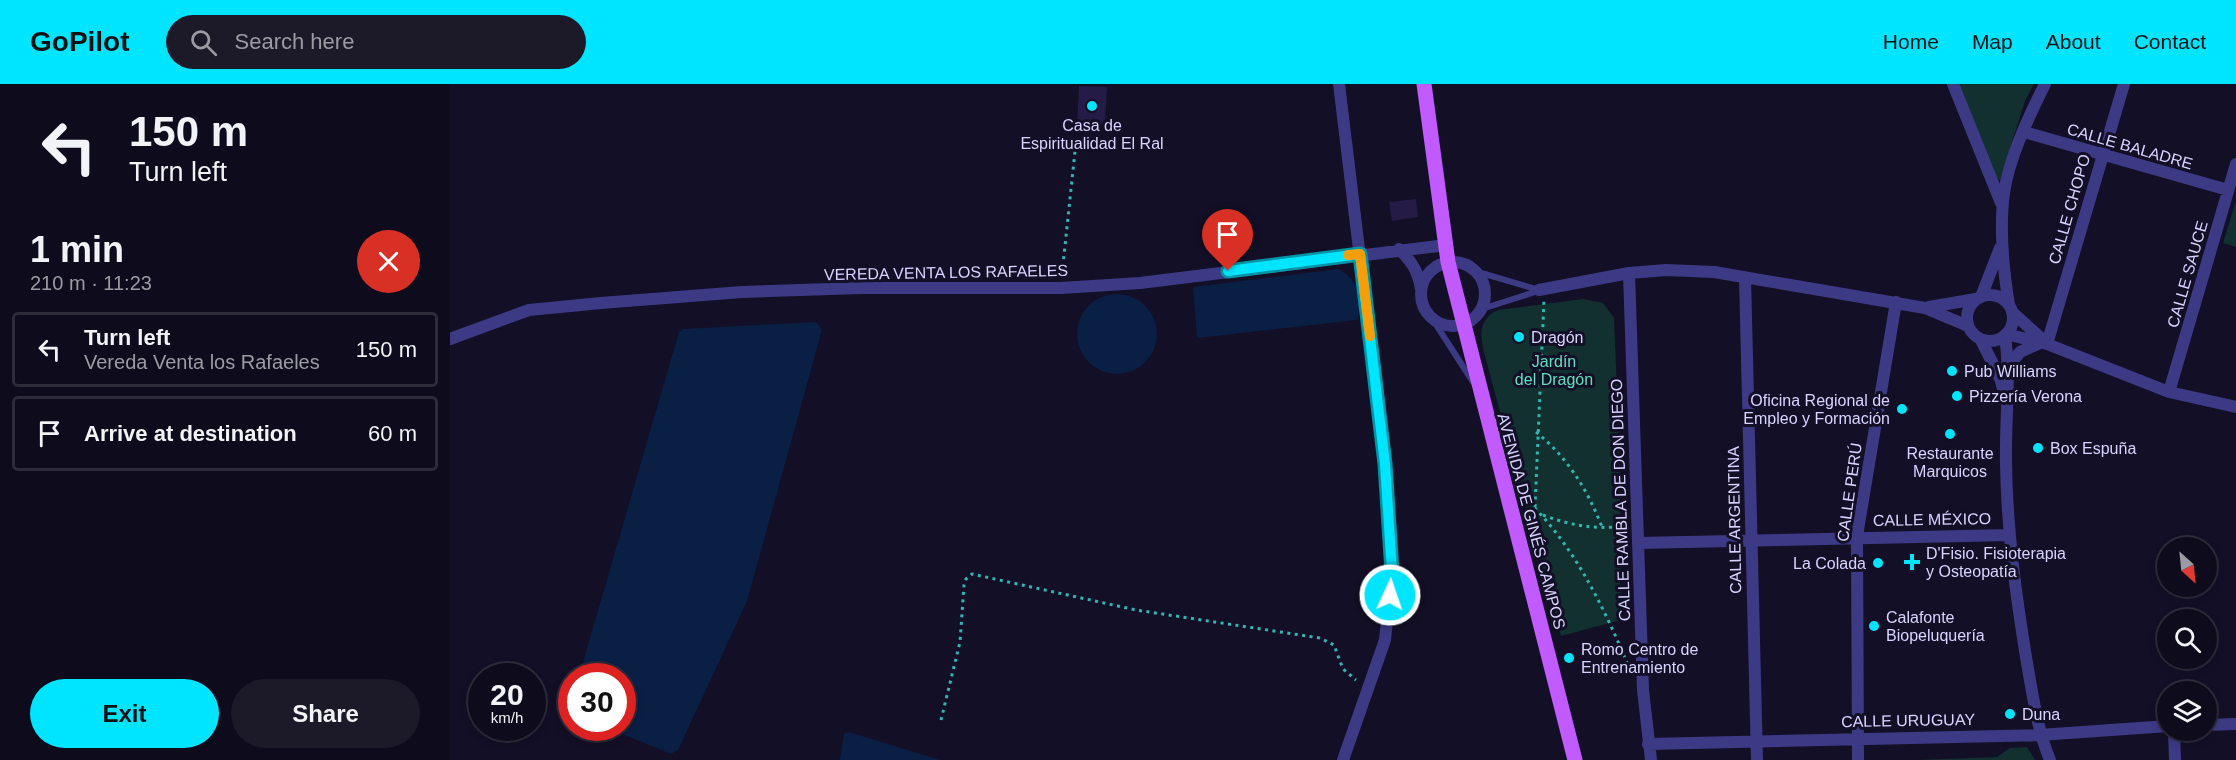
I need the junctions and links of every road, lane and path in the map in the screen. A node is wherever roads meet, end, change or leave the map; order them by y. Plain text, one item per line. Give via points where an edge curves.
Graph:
1 (1339, 84) edge
2 (1424, 84) edge
3 (1953, 84) edge
4 (2044, 84) edge
5 (2124, 84) edge
6 (2024, 132) junction
7 (1076, 142) dead end
8 (2102, 155) junction
9 (2236, 164) edge
10 (2228, 190) junction
11 (2003, 207) junction
12 (2001, 244) junction
13 (1446, 245) junction
14 (1399, 249) junction
15 (1360, 254) junction
16 (1448, 262) junction
17 (1478, 273) junction
18 (1629, 273) junction
19 (1745, 278) junction
20 (1061, 288) junction
21 (1421, 289) junction
22 (1542, 290) junction
23 (1978, 298) junction
24 (1896, 302) junction
25 (1925, 308) junction
26 (1482, 309) junction
27 (2010, 309) junction
28 (1433, 320) junction
29 (1462, 325) junction
30 (1968, 326) junction
31 (2006, 335) junction
32 (450, 339) edge
33 (1981, 340) junction
34 (2044, 343) junction
35 (2009, 366) junction
36 (1479, 392) junction
37 (2169, 392) junction
38 (2006, 397) junction
39 (2236, 407) edge
40 (1536, 432) junction
41 (1502, 476) junction
42 (1534, 507) junction
43 (1542, 515) junction
44 (1638, 524) junction
45 (1602, 528) junction
46 (2010, 535) junction
47 (1857, 536) junction
48 (1751, 541) junction
49 (1638, 543) junction
50 (1632, 673) dead end
51 (1370, 683) junction
52 (941, 720) dead end
53 (2236, 724) edge
54 (2217, 725) edge
55 (2157, 727) edge
56 (2040, 735) junction
57 (1857, 738) junction
58 (1756, 740) junction
59 (2174, 741) edge
60 (1648, 744) junction
61 (1343, 760) edge
62 (1575, 760) edge
63 (1651, 760) edge
64 (1756, 760) edge
65 (1858, 760) edge
66 (2050, 760) edge
67 (2175, 760) edge

1 - 15 street
2 - 13 main road, AVENIDA DE GINÉS CAMPOS
3 - 11 street
4 - 6 street
5 - 8 street, CALLE CHOPO
6 - 8 street, CALLE BALADRE
6 - 11 street via 2007,180
7 - 20 path
8 - 10 street, CALLE BALADRE
8 - 34 street, CALLE CHOPO
9 - 10 street, CALLE SAUCE
10 - 37 street, CALLE SAUCE
11 - 12 street
12 - 23 street
12 - 27 street
13 - 14 street, VEREDA VENTA LOS RAFAELES
13 - 16 main road, AVENIDA DE GINÉS CAMPOS
14 - 15 street, VEREDA VENTA LOS RAFAELES
14 - 21 street via 1419,273
15 - 20 street, VEREDA VENTA LOS RAFAELES via 1140,283
15 - 51 street via 1385,464 1392,572 1385,640
16 - 17 street via 1469,266
16 - 21 street via 1430,271
16 - 29 main road, AVENIDA DE GINÉS CAMPOS
17 - 22 lane
17 - 26 street via 1486,292
18 - 19 street via 1714,272
18 - 22 street
18 - 44 street, CALLE RAMBLA DE DON DIEGO
19 - 24 street
19 - 48 street, CALLE ARGENTINA
20 - 32 street, VEREDA VENTA LOS RAFAELES via 742,292 601,303 529,310
21 - 28 street via 1421,300
22 - 26 lane
22 - 40 path
23 - 25 street
23 - 27 street via 1994,295
23 - 30 street via 1968,309
24 - 25 street
24 - 47 street, CALLE PERÚ
25 - 30 street
26 - 29 street via 1472,321
27 - 31 street via 2012,325
27 - 34 street
28 - 29 street via 1443,325
28 - 36 lane
29 - 36 main road, AVENIDA DE GINÉS CAMPOS
30 - 33 street
31 - 33 street via 1995,341
31 - 34 street
31 - 35 street
33 - 38 street
34 - 35 street via 2020,352
34 - 37 street
35 - 38 street
36 - 41 main road, AVENIDA DE GINÉS CAMPOS
37 - 39 street
38 - 46 street
40 - 42 path
40 - 45 path via 1565,458 1583,485
41 - 42 path
41 - 62 main road, AVENIDA DE GINÉS CAMPOS
42 - 43 path
43 - 45 path via 1567,524
43 - 50 path via 1581,567
44 - 45 path
44 - 49 street, CALLE RAMBLA DE DON DIEGO
46 - 47 street, CALLE MÉXICO
46 - 56 street via 2012,577
47 - 48 street, CALLE MÉXICO
47 - 57 street, CALLE PERÚ
48 - 49 street, CALLE MÉXICO
48 - 58 street, CALLE ARGENTINA
49 - 60 street, CALLE RAMBLA DE DON DIEGO via 1642,690
51 - 52 path via 1348,676 1334,645 1320,638 1136,610 972,574 964,585 960,642
51 - 61 street
53 - 54 street
55 - 56 street, CALLE URUGUAY
56 - 57 street, CALLE URUGUAY
56 - 66 street
57 - 58 street, CALLE URUGUAY
57 - 65 street, CALLE PERÚ
58 - 60 street, CALLE URUGUAY
58 - 64 street, CALLE ARGENTINA
59 - 67 street
60 - 63 street, CALLE RAMBLA DE DON DIEGO

